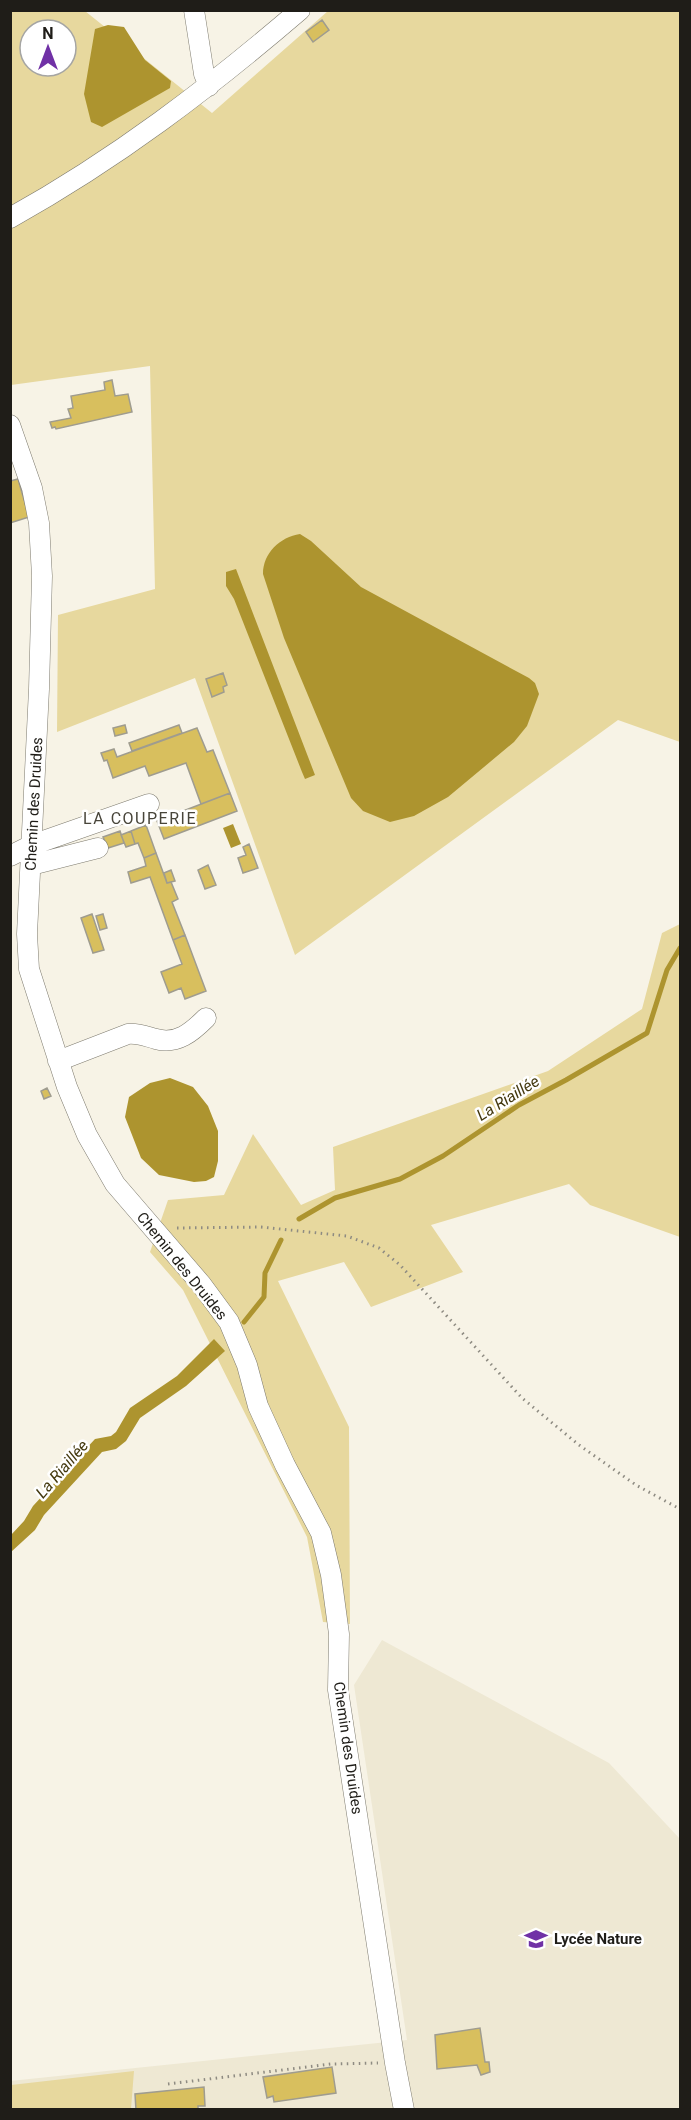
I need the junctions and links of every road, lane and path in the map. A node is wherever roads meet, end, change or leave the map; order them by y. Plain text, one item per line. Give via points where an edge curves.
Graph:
1 (194, 10) edge
2 (300, 10) edge
3 (209, 86) junction
4 (10, 218) edge
5 (10, 425) edge
6 (149, 804) dead end
7 (32, 844) junction
8 (98, 848) dead end
9 (10, 856) edge
10 (31, 865) junction
11 (206, 1018) dead end
12 (58, 1061) junction
13 (151, 1227) junction
14 (681, 1509) edge
15 (395, 2063) junction
16 (168, 2084) dead end
17 (404, 2109) edge

1 - 3 street
2 - 3 street
3 - 4 street via 143,136
5 - 7 street, Chemin des Druides via 32,488 39,523 42,576
6 - 7 street
7 - 9 street
7 - 10 street, Chemin des Druides
8 - 10 street
10 - 12 street, Chemin des Druides via 29,969
11 - 12 street via 189,1034 172,1040 128,1034
12 - 13 street, Chemin des Druides via 87,1135 115,1184
13 - 14 path via 261,1227 347,1236 379,1248 400,1265 522,1398 636,1485
13 - 15 street, Chemin des Druides via 229,1322 258,1406 321,1533 332,1575 339,1634 338,1690
15 - 16 path via 331,2064
15 - 17 street, Chemin des Druides

